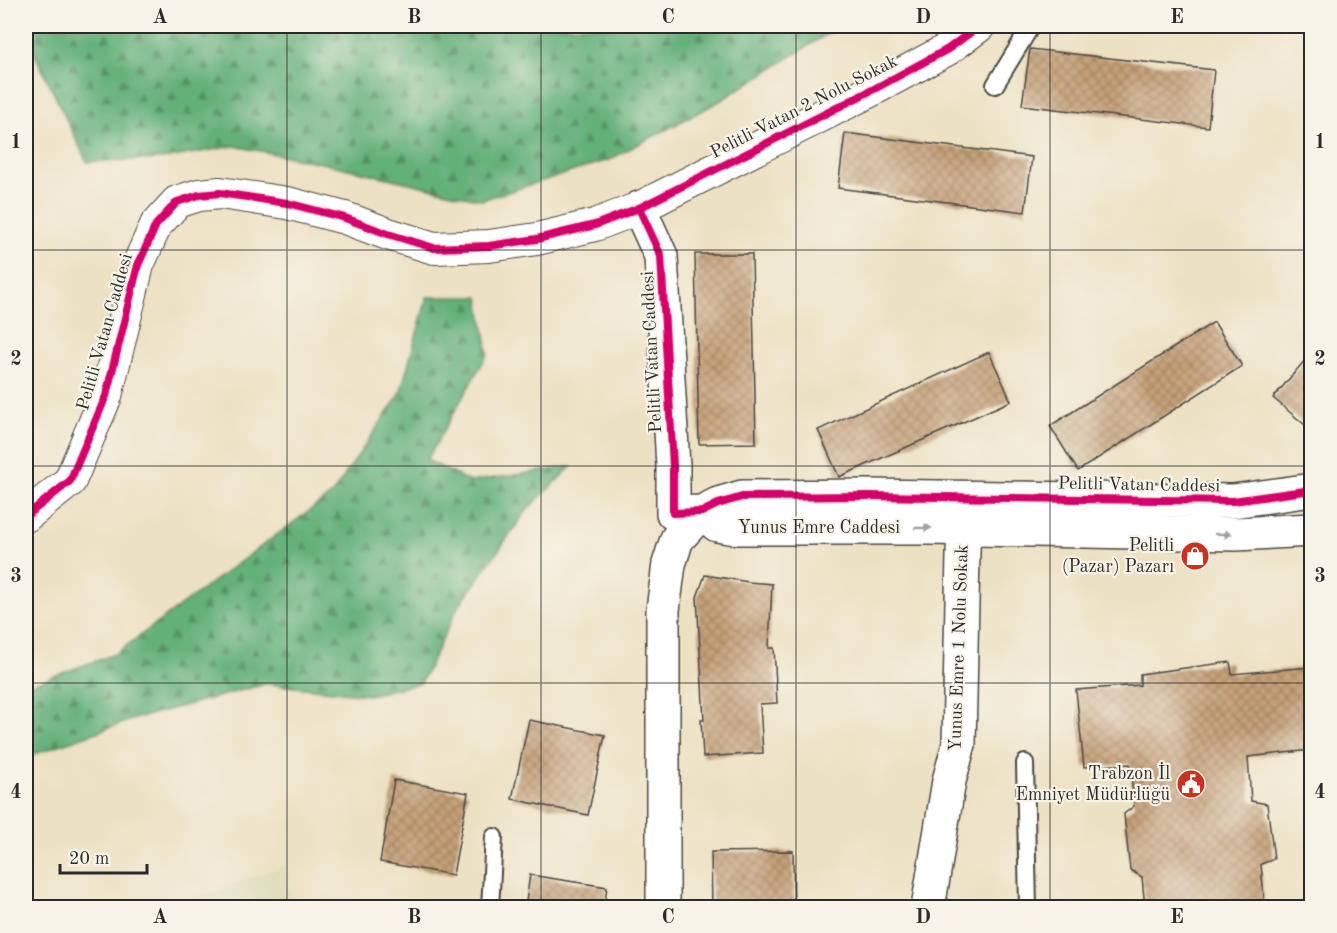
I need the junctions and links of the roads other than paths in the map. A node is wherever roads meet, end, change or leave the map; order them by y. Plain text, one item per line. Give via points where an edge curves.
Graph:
1 (979, 26) edge
2 (1031, 26) edge
3 (996, 86) dead end
4 (639, 208) junction
5 (1311, 490) edge
6 (702, 512) junction
7 (964, 513) junction
8 (26, 516) edge
9 (1311, 530) edge
10 (1025, 763) dead end
11 (494, 837) dead end
12 (490, 908) edge
13 (663, 908) edge
14 (928, 908) edge
15 (1028, 908) edge

1 - 4 street, Pelitli Vatan 2 Nolu Sokak via 948,49 874,89
2 - 3 lane
4 - 6 street, Pelitli Vatan Caddesi via 658,246 663,272 673,513
4 - 8 street, Pelitli Vatan Caddesi via 595,225 537,239 434,248 287,203 220,193 177,202 156,225 138,265 106,396 70,481
5 - 7 street, Pelitli Vatan Caddesi via 1233,501
6 - 7 street, Pelitli Vatan Caddesi via 742,498 868,496
6 - 13 street via 676,539 663,610
7 -> 9 street via 1236,534
7 - 14 street, Yunus Emre 1 Nolu Sokak via 958,744
10 - 15 lane
11 - 12 lane

